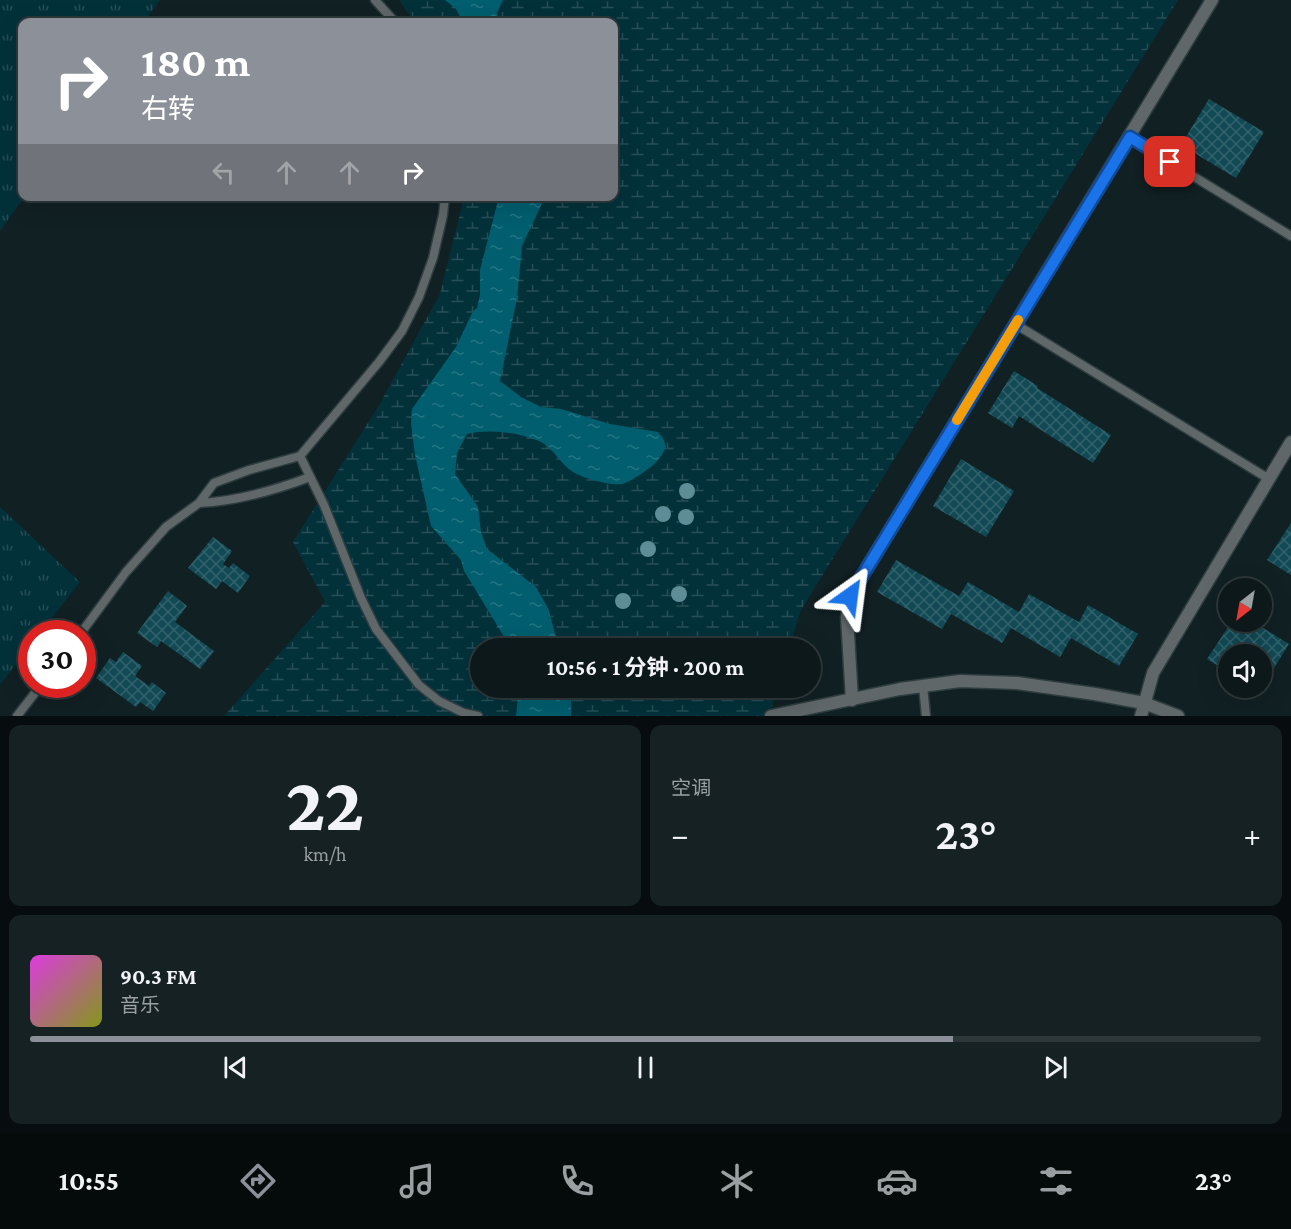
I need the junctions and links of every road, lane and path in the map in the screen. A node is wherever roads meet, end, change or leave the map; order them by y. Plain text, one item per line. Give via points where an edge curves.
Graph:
1 (375, 0) edge
2 (1212, 0) edge
3 (391, 18) edge
4 (1130, 137) junction
5 (444, 201) edge
6 (1291, 236) edge
7 (1015, 324) junction
8 (1291, 442) edge
9 (300, 456) junction
10 (310, 477) junction
11 (1269, 479) junction
12 (199, 503) junction
13 (91, 620) edge
14 (922, 686) junction
15 (31, 698) edge
16 (852, 700) junction
17 (1144, 703) junction
18 (17, 716) edge
19 (478, 716) edge
20 (771, 716) edge
21 (926, 716) edge
22 (1141, 716) edge
23 (1178, 716) edge

1 - 3 lane
2 - 4 street
4 - 6 lane
4 - 7 street
5 - 9 lane via 433,258 402,331
7 - 11 lane
7 - 16 street via 850,596 847,617
8 - 11 street
9 - 10 lane
9 - 12 lane via 214,483
10 - 12 lane via 228,502
10 - 19 lane via 376,629 419,685 438,701
11 - 17 street via 1153,673
12 - 13 lane via 166,527
14 - 16 street
14 - 17 street via 960,681 1017,683
14 - 21 lane
15 - 18 lane
16 - 20 street
17 - 22 street
17 - 23 street

